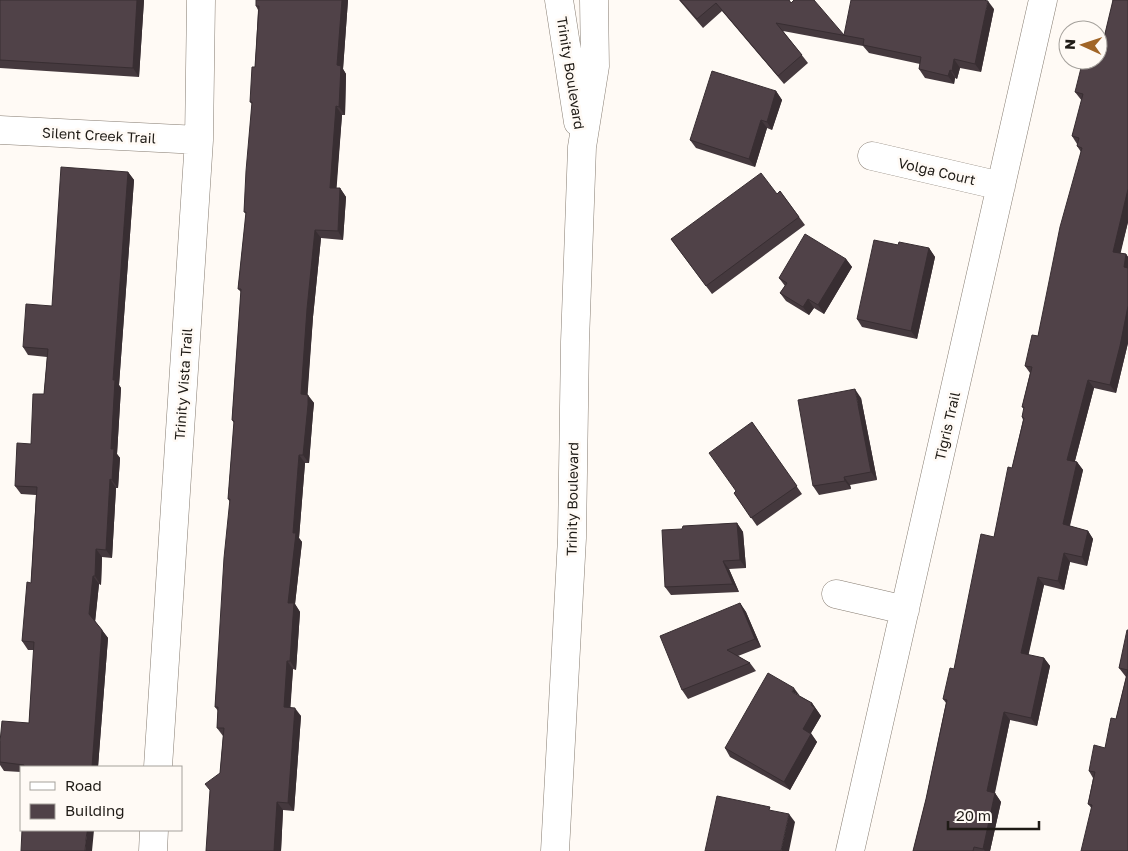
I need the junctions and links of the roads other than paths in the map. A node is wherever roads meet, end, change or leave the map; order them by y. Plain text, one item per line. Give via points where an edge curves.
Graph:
1 (201, 0) edge
2 (559, 0) edge
3 (594, 0) edge
4 (1043, 0) edge
5 (0, 130) edge
6 (199, 140) junction
7 (582, 147) junction
8 (872, 156) dead end
9 (1002, 186) junction
10 (836, 594) dead end
11 (905, 610) junction
12 (158, 766) edge
13 (154, 831) edge
14 (153, 851) edge
15 (555, 851) edge
16 (850, 851) edge

1 - 6 street, Trinity Vista Trail
2 - 7 street, Trinity Boulevard
3 - 7 street, Trinity Boulevard via 595,66
4 - 9 street, Tigris Trail
5 - 6 street, Silent Creek Trail
6 - 12 street, Trinity Vista Trail
7 - 15 street, Trinity Boulevard via 572,538
8 - 9 street, Volga Court
9 - 11 street, Tigris Trail
10 - 11 street
11 - 16 street, Tigris Trail
13 - 14 street

